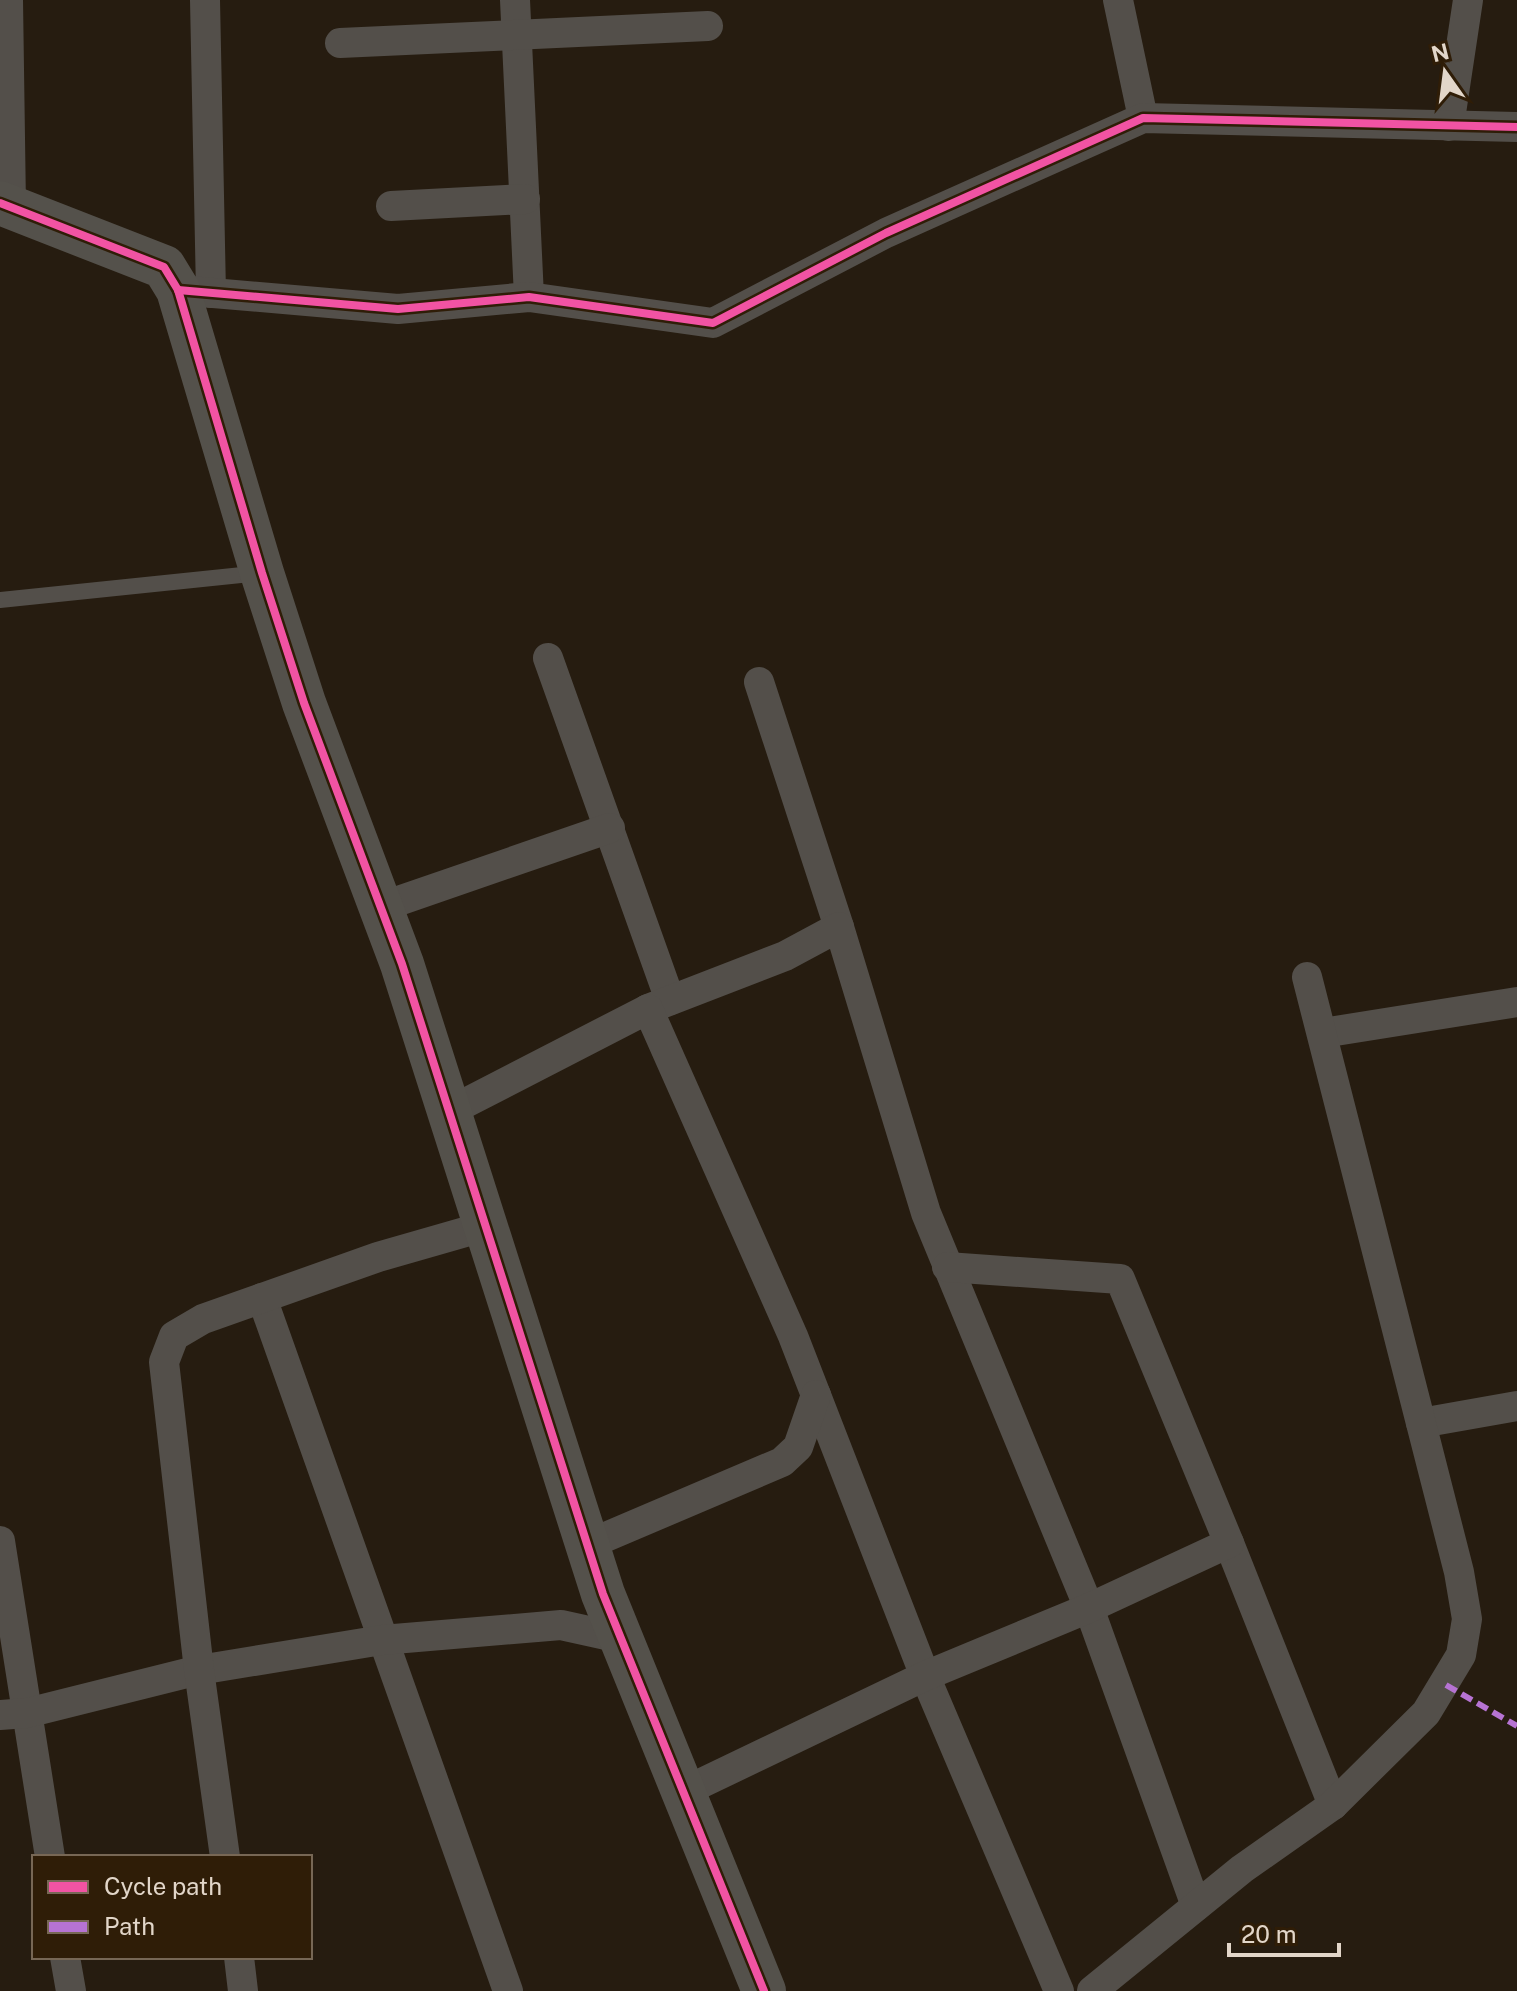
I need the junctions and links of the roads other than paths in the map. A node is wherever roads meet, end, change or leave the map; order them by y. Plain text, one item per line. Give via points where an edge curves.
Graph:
1 (8, 0) edge
2 (205, 0) edge
3 (515, 0) edge
4 (1118, 0) edge
5 (1468, 0) edge
6 (708, 26) dead end
7 (517, 34) junction
8 (340, 43) dead end
9 (1143, 118) junction
10 (1449, 126) junction
11 (1517, 127) edge
12 (525, 199) junction
13 (6, 205) edge
14 (391, 206) dead end
15 (194, 292) junction
16 (529, 297) junction
17 (262, 573) junction
18 (0, 600) edge
19 (548, 658) dead end
20 (759, 682) dead end
21 (610, 828) junction
22 (381, 907) junction
23 (839, 927) junction
24 (1307, 977) dead end
25 (1517, 1002) edge
26 (659, 1005) junction
27 (1323, 1033) junction
28 (450, 1111) junction
29 (486, 1226) junction
30 (947, 1267) junction
31 (262, 1298) junction
32 (816, 1395) junction
33 (1517, 1406) edge
34 (1421, 1423) junction
35 (0, 1541) edge
36 (1229, 1543) junction
37 (587, 1545) junction
38 (1089, 1608) junction
39 (620, 1638) junction
40 (382, 1640) junction
41 (199, 1670) junction
42 (925, 1676) junction
43 (14, 1714) edge
44 (683, 1792) junction
45 (1333, 1805) junction
46 (49, 1855) edge
47 (225, 1855) edge
48 (1196, 1906) junction
49 (65, 1959) edge
50 (239, 1959) edge
51 (71, 1991) edge
52 (243, 1991) edge
53 (508, 1991) edge
54 (764, 1991) edge
55 (1059, 1991) edge
56 (1092, 1991) edge

1 - 13 street
2 - 15 street
3 - 7 street
4 - 9 street
5 - 10 street
6 - 7 street
7 - 8 street
7 - 12 street
9 - 10 street
9 - 16 street via 886,233 713,323
10 - 11 street
12 - 14 street
12 - 16 street
13 - 15 street via 164,267
15 - 16 street via 398,309
15 - 17 street
17 - 18 lane
17 - 22 street via 304,703
19 - 21 street
20 - 23 street
21 - 22 street
21 - 26 street
22 - 28 street
23 - 26 street via 785,956
23 - 30 street
24 - 27 street
25 - 27 street
26 - 28 street
26 - 32 street
27 - 34 street
28 - 29 street
29 - 31 street
29 - 37 street
30 - 36 street via 1120,1279
30 - 38 street
31 - 40 street
31 - 41 street via 203,1319 174,1336 164,1362
32 - 37 street via 798,1447 782,1462
32 - 42 street
33 - 34 street
34 - 45 street via 1467,1619 1461,1655 1426,1713
35 - 43 street
36 - 38 street
36 - 45 street
37 - 39 street
38 - 42 street
38 - 48 street
39 - 40 street via 561,1625
39 - 44 street
40 - 41 street
40 - 53 street
41 - 43 street
41 - 47 street
42 - 44 street
42 - 55 street
43 - 46 street
44 - 54 street
45 - 48 street
48 - 56 street
49 - 51 street
50 - 52 street

